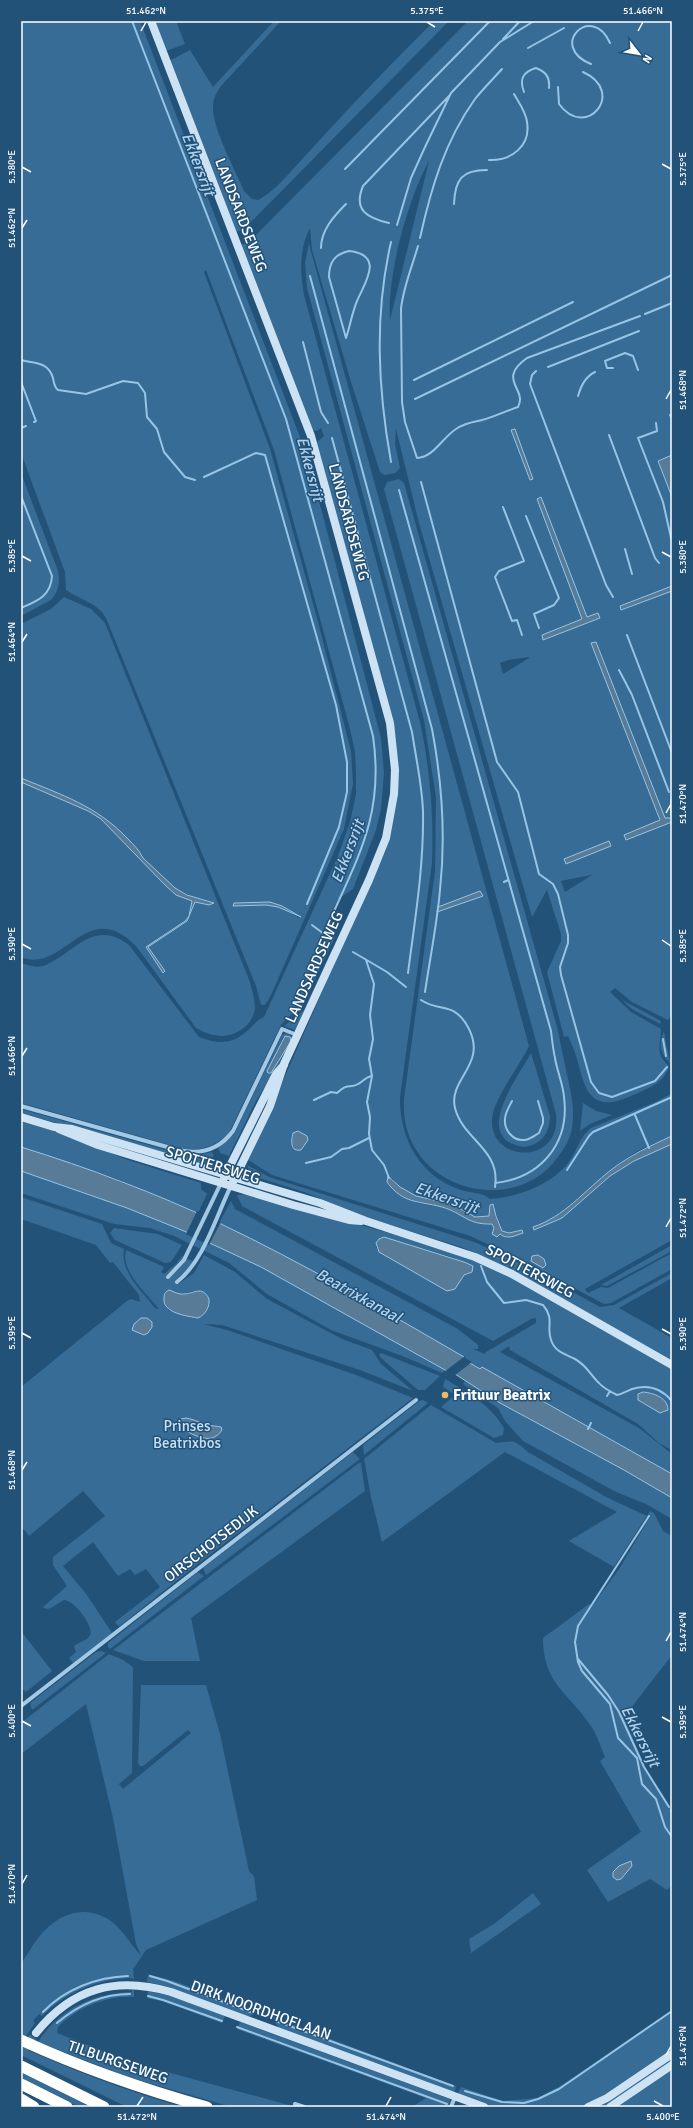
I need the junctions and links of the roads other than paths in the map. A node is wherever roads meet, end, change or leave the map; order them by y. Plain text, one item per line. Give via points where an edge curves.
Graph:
1 (151, 21) edge
2 (298, 1035) junction
3 (284, 1064) junction
4 (21, 1106) edge
5 (21, 1117) edge
6 (54, 1126) junction
7 (214, 1147) joint
8 (226, 1174) junction
9 (236, 1177) junction
10 (222, 1183) junction
11 (231, 1186) junction
12 (366, 1221) junction
13 (168, 1277) dead end
14 (177, 1282) dead end
15 (672, 1365) edge
16 (416, 1400) dead end
17 (21, 1706) edge
18 (36, 2033) tunnel mouth
19 (21, 2040) edge
20 (672, 2054) edge
21 (672, 2065) edge
22 (21, 2066) edge
23 (21, 2084) edge
24 (455, 2097) junction
25 (21, 2099) edge
26 (295, 2104) dead end
27 (34, 2107) edge
28 (67, 2107) edge
29 (104, 2107) edge
30 (207, 2107) edge
31 (304, 2107) edge
32 (451, 2107) edge
33 (484, 2107) edge
34 (588, 2107) edge
35 (610, 2107) edge

1 - 2 street, LANDSARDSEWEG via 311,436 390,723 393,743 394,794 386,838
2 - 3 street, LANDSARDSEWEG
2 - 7 street, LANDSARDSEWEG via 282,1029 235,1126 227,1138
3 - 8 street, LANDSARDSEWEG via 276,1074
3 - 9 street, LANDSARDSEWEG via 270,1106
4 - 7 street, SPOTTERSWEG via 178,1150 197,1153
5 - 6 street, SPOTTERSWEG
6 - 8 street, SPOTTERSWEG
6 - 10 street, SPOTTERSWEG via 98,1145
8 - 9 street, SPOTTERSWEG
8 - 10 street, LANDSARDSEWEG
9 - 11 street, LANDSARDSEWEG
9 - 12 street, SPOTTERSWEG via 320,1203
10 - 11 street, SPOTTERSWEG
10 - 13 street via 186,1256
11 - 12 street, SPOTTERSWEG via 314,1211 350,1220
11 - 14 street via 196,1261
12 - 15 street, SPOTTERSWEG via 460,1251 494,1265
16 - 17 street, OIRSCHOTSEDIJK
18 - 24 street, DIRK NOORDHOFLAAN via 63,2006 88,1992 114,1985 141,1985 172,1992
19 - 30 highway, TILBURGSEWEG via 126,2083
20 - 34 street via 607,2098
21 - 35 street
22 - 29 highway
23 - 28 highway
24 - 32 street
24 - 33 street, DIRK NOORDHOFLAAN
25 - 27 highway
26 - 31 street

